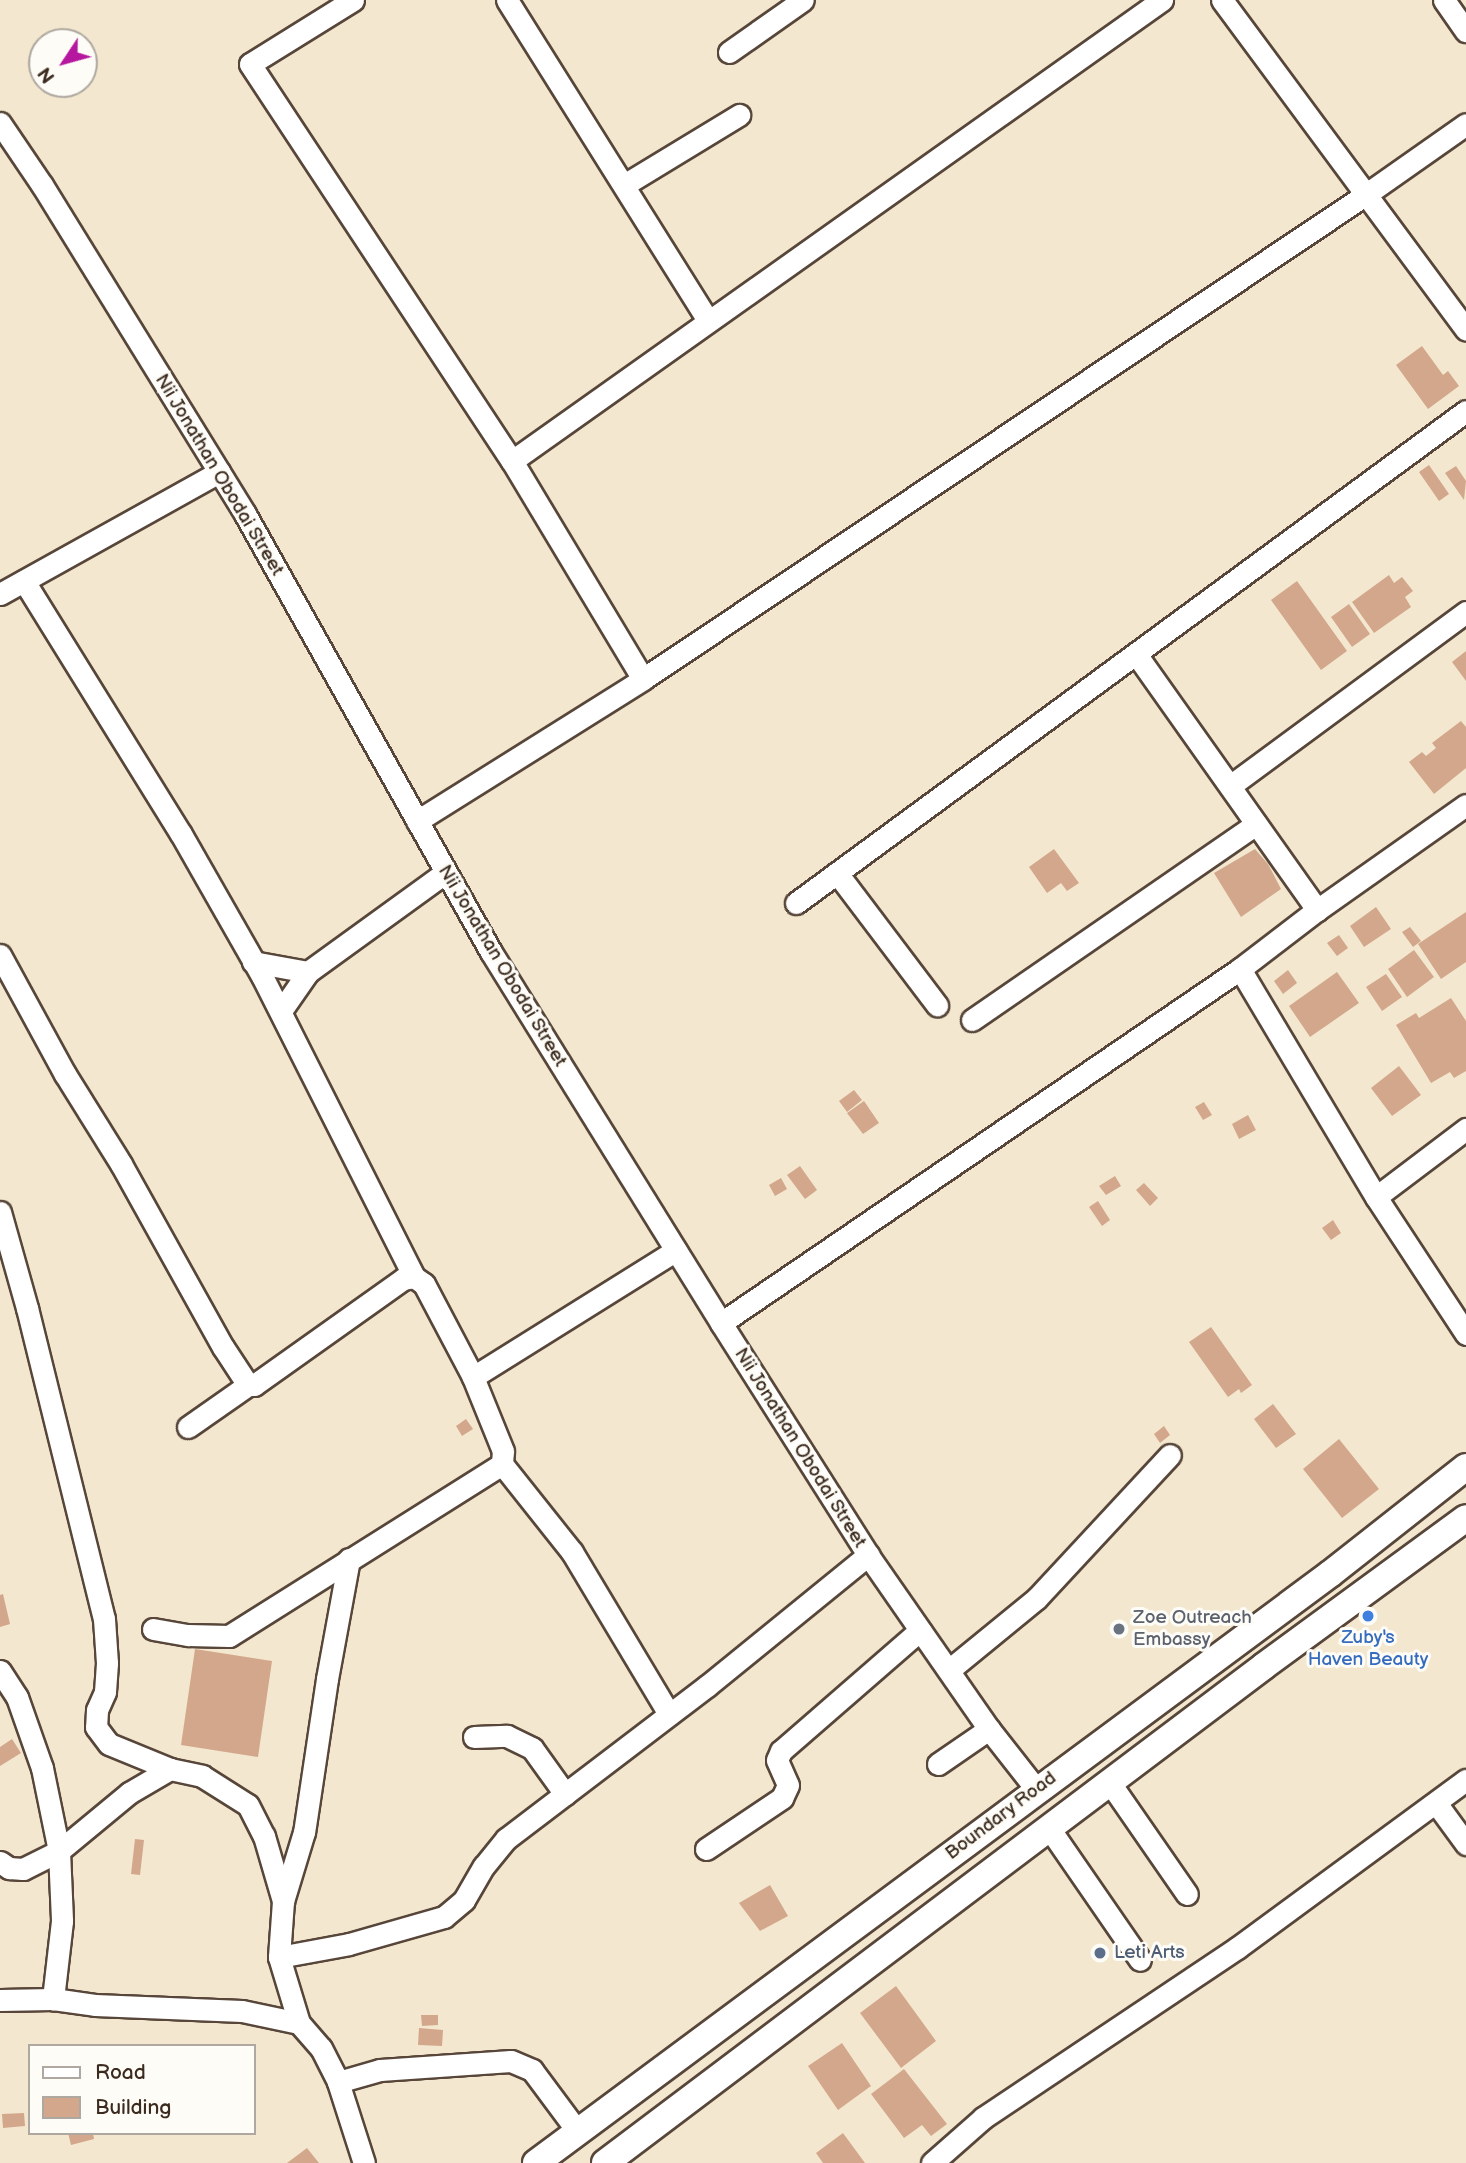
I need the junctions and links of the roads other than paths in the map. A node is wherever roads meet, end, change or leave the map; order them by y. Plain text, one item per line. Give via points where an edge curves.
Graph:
1 (353, 0) edge
2 (508, 0) edge
3 (803, 0) edge
4 (1162, 0) edge
5 (1222, 0) edge
6 (1444, 0) edge
7 (1466, 30) edge
8 (729, 52) dead end
9 (739, 115) dead end
10 (0, 123) edge
11 (1466, 124) edge
12 (624, 184) junction
13 (1365, 195) junction
14 (708, 320) junction
15 (1466, 330) edge
16 (1466, 411) edge
17 (512, 461) junction
18 (219, 472) junction
19 (23, 581) junction
20 (0, 594) edge
21 (1466, 612) edge
22 (1136, 653) junction
23 (643, 679) junction
24 (1230, 786) junction
25 (1466, 805) edge
26 (417, 821) junction
27 (1256, 824) junction
28 (446, 872) junction
29 (837, 873) junction
30 (796, 903) dead end
31 (1317, 910) junction
32 (0, 955) edge
33 (253, 962) junction
34 (1240, 969) junction
35 (308, 972) junction
36 (937, 1005) dead end
37 (281, 1011) junction
38 (972, 1020) dead end
39 (1466, 1129) edge
40 (1376, 1196) junction
41 (0, 1212) edge
42 (676, 1250) junction
43 (414, 1277) junction
44 (721, 1323) junction
45 (1466, 1334) edge
46 (473, 1377) junction
47 (248, 1385) junction
48 (188, 1427) dead end
49 (1170, 1455) dead end
50 (502, 1464) junction
51 (1466, 1468) edge
52 (1466, 1518) edge
53 (868, 1555) junction
54 (349, 1559) junction
55 (153, 1629) dead end
56 (920, 1630) junction
57 (949, 1670) junction
58 (0, 1671) edge
59 (669, 1714) junction
60 (989, 1729) junction
61 (474, 1737) dead end
62 (938, 1764) dead end
63 (170, 1769) junction
64 (1466, 1780) edge
65 (1110, 1783) junction
66 (1036, 1789) junction
67 (565, 1794) junction
68 (1436, 1803) junction
69 (1049, 1828) junction
70 (1466, 1844) edge
71 (706, 1849) dead end
72 (59, 1851) junction
73 (0, 1862) edge
74 (1187, 1894) dead end
75 (283, 1900) junction
76 (279, 1957) junction
77 (1140, 1960) dead end
78 (52, 1999) junction
79 (0, 2000) edge
80 (299, 2023) junction
81 (338, 2082) junction
82 (578, 2132) junction
83 (364, 2163) edge
84 (536, 2163) edge
85 (605, 2163) edge
86 (932, 2163) edge

1 - 17 street via 250,64
2 - 12 street
3 - 8 street
4 - 14 street
5 - 13 street
6 - 7 street
9 - 12 street
10 - 18 street, Nii Jonathan Obodai Street
11 - 13 street
12 - 14 street
13 - 15 street
13 - 23 street
14 - 17 street
16 - 22 street
17 - 23 street
18 - 19 street
18 - 26 street, Nii Jonathan Obodai Street
19 - 20 street
19 - 33 street via 181,834
21 - 24 street
22 - 24 street
22 - 29 street
23 - 26 street
24 - 27 street
25 - 31 street
26 - 28 street, Nii Jonathan Obodai Street
27 - 31 street
27 - 38 street
28 - 35 street
28 - 42 street, Nii Jonathan Obodai Street
29 - 30 street
29 - 36 street
31 - 34 street
32 - 47 street
33 - 35 street
33 - 37 street
34 - 40 street
34 - 44 street
35 - 37 street
37 - 43 street
39 - 40 street
40 - 45 street
41 - 63 street via 104,1619 105,1692 96,1727 109,1744
42 - 44 street, Nii Jonathan Obodai Street
42 - 46 street
43 - 46 street via 424,1284
43 - 47 street via 403,1279
44 - 53 street, Nii Jonathan Obodai Street
46 - 50 street via 503,1451
47 - 48 street
49 - 57 street via 1037,1598
50 - 54 street
50 - 59 street via 572,1552
51 - 66 main road, Boundary Road via 1330,1574
52 - 65 main road, Boundary Road
53 - 56 street, Nii Jonathan Obodai Street
53 - 59 street
54 - 55 street via 229,1636
54 - 75 street via 304,1832
56 - 57 street, Nii Jonathan Obodai Street
56 - 71 street via 781,1751 777,1760 788,1785 782,1798
57 - 60 street, Nii Jonathan Obodai Street
58 - 72 street via 17,1697 42,1768
59 - 67 street
60 - 62 street
60 - 66 street, Nii Jonathan Obodai Street
61 - 67 street via 507,1736 532,1748
63 - 72 street via 129,1793
63 - 75 street via 202,1776 248,1805 264,1836
64 - 68 street
65 - 69 main road, Boundary Road
65 - 74 street
66 - 82 main road, Boundary Road
67 - 76 street via 506,1839 464,1900 444,1917 349,1944
68 - 70 street
68 - 86 street via 1237,1948 983,2118
69 - 77 street
69 - 85 main road, Boundary Road
72 - 73 street via 23,1869
72 - 78 street via 62,1921
75 - 76 street
76 - 80 street
78 - 79 street
78 - 80 street via 242,2011
80 - 81 street via 321,2048
81 - 82 street via 380,2070 511,2061 532,2070
81 - 83 street
82 - 84 main road, Boundary Road

